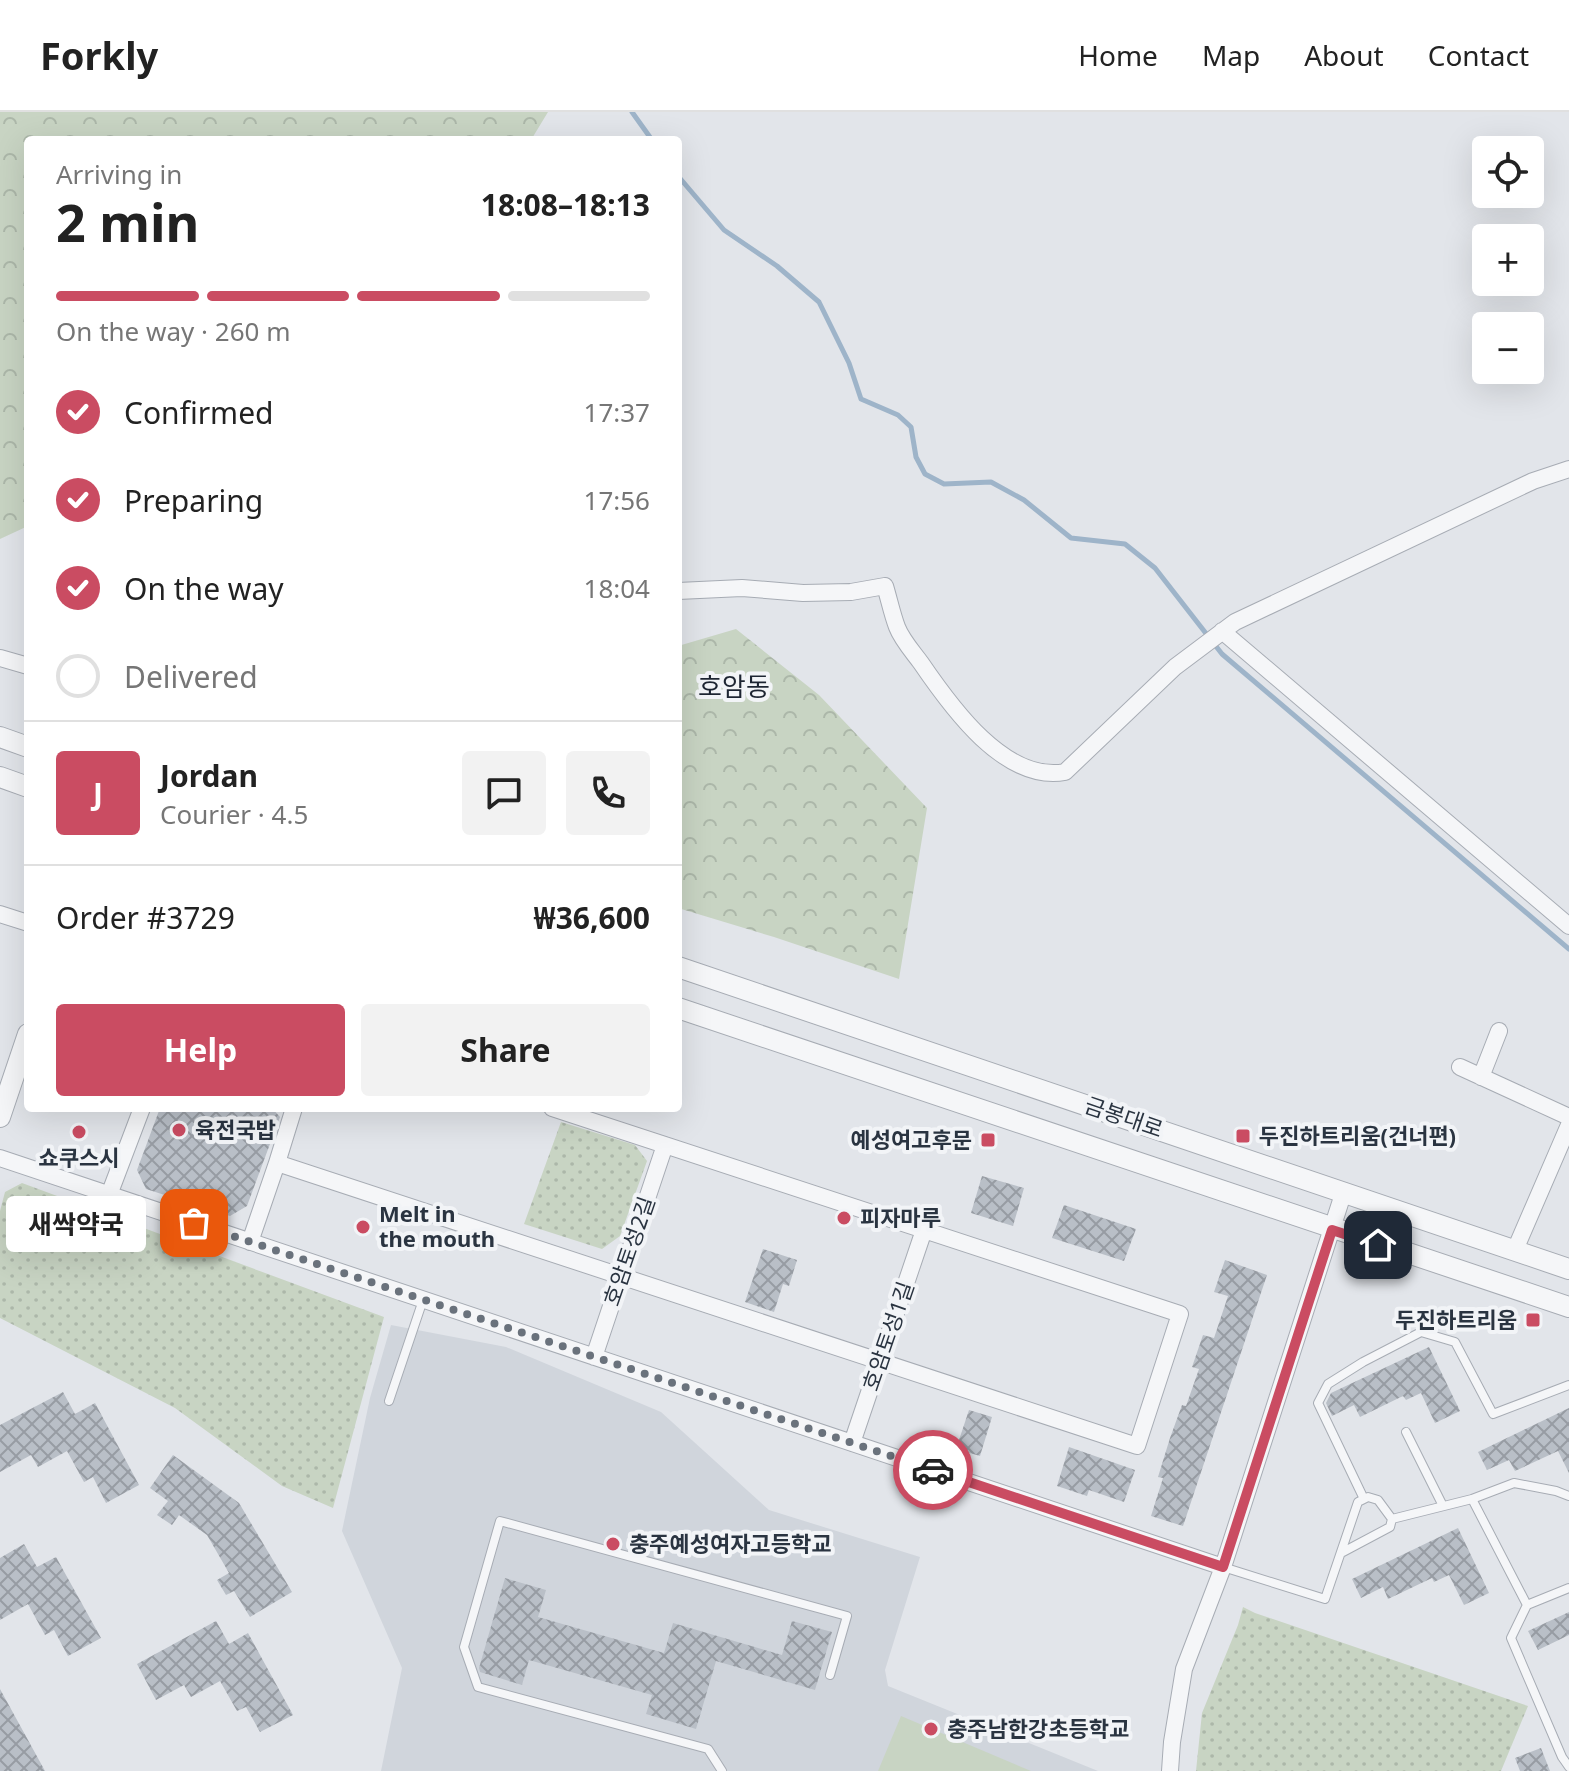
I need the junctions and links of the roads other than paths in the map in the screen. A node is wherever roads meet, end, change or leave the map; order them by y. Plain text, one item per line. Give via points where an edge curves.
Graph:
1 (1569, 469) edge
2 (682, 591) edge
3 (1222, 631) junction
4 (0, 658) edge
5 (24, 665) edge
6 (0, 737) edge
7 (24, 746) edge
8 (0, 777) edge
9 (24, 786) edge
10 (0, 914) edge
11 (24, 922) edge
12 (1569, 926) edge
13 (682, 968) edge
14 (682, 1009) edge
15 (1499, 1031) dead end
16 (24, 1046) edge
17 (1460, 1067) dead end
18 (1481, 1077) junction
19 (140, 1112) edge
20 (293, 1112) edge
21 (564, 1112) edge
22 (0, 1117) edge
23 (1569, 1117) edge
24 (1569, 1125) edge
25 (665, 1145) junction
26 (0, 1158) edge
27 (277, 1163) junction
28 (1344, 1191) junction
29 (109, 1195) junction
30 (924, 1230) junction
31 (1332, 1230) junction
32 (250, 1242) junction
33 (1515, 1250) junction
34 (1569, 1269) edge
35 (621, 1276) junction
36 (423, 1300) junction
37 (1569, 1307) edge
38 (594, 1357) junction
39 (879, 1361) junction
40 (1569, 1385) edge
41 (389, 1401) dead end
42 (1406, 1432) dead end
43 (852, 1443) junction
44 (1569, 1496) edge
45 (1364, 1499) junction
46 (1472, 1499) junction
47 (1443, 1506) junction
48 (1392, 1519) junction
49 (1343, 1552) junction
50 (1223, 1567) junction
51 (1569, 1588) edge
52 (1527, 1605) junction
53 (830, 1675) dead end
54 (1569, 1767) edge
55 (722, 1771) edge
56 (1170, 1771) edge

1 - 3 street via 1533,481
2 - 3 street via 851,592 885,586 898,630 958,713 1012,762 1049,775 1065,772
3 - 12 street
4 - 5 street
6 - 7 street
8 - 9 street
10 - 11 street
13 - 28 street, 금봉대로
14 - 31 street, 금봉대로
15 - 18 street
16 - 22 street
17 - 18 street
18 - 23 street
19 - 29 street
20 - 27 street
21 - 25 street
24 - 33 street
25 - 30 street
25 - 35 street, 호암토성2길
26 - 29 street
27 - 32 street
27 - 35 street
28 - 31 street
28 - 33 street, 금봉대로
29 - 32 street
30 - 39 street, 호암토성1길
30 - 39 street via 1180,1314 1137,1446
31 - 37 street, 금봉대로
31 - 50 street
32 - 36 street
33 - 34 street, 금봉대로
35 - 38 street, 호암토성2길
35 - 39 street
36 - 38 street
36 - 41 lane
38 - 43 street
39 - 43 street, 호암토성1길
40 - 45 lane via 1493,1414 1455,1342 1421,1332 1363,1362 1328,1384 1318,1403
42 - 47 lane
43 - 50 street
44 - 46 lane via 1514,1483
45 - 48 lane via 1378,1500
45 - 49 lane via 1358,1502
46 - 47 lane
46 - 52 lane
47 - 48 lane
48 - 49 lane via 1390,1527
49 - 50 lane via 1325,1599
50 - 56 street via 1184,1669
51 - 52 lane
52 - 54 lane via 1511,1638
53 - 55 lane via 847,1616 500,1521 464,1647 478,1687 708,1749

